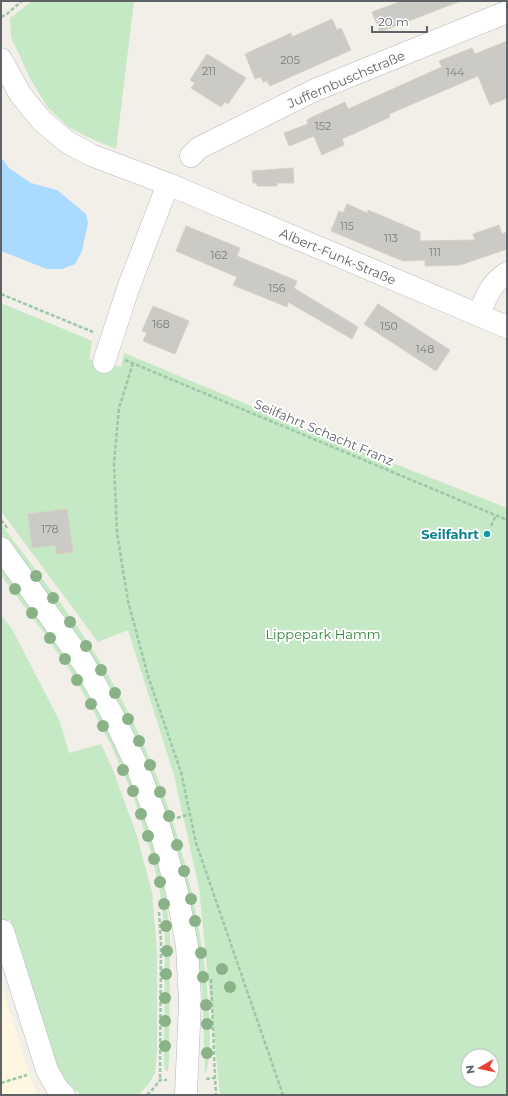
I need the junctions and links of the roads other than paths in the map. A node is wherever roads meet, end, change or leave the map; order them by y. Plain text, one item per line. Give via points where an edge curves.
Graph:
1 (507, 12) edge
2 (1, 59) edge
3 (192, 156) dead end
4 (168, 184) junction
5 (507, 274) edge
6 (479, 315) junction
7 (507, 327) edge
8 (104, 362) dead end
9 (1, 548) edge
10 (3, 931) dead end
11 (64, 1095) edge
12 (186, 1095) edge

1 - 3 street, Juffernbuschstraße via 315,90 199,148
2 - 4 street, Albert-Funk-Straße via 20,94 42,121 67,142 91,155
4 - 6 street, Albert-Funk-Straße
4 - 8 street via 129,286
5 - 6 street via 487,293
6 - 7 street, Albert-Funk-Straße
9 - 12 street via 84,664 137,766 160,829 177,892 187,946 190,1001
10 - 11 street via 47,1070

